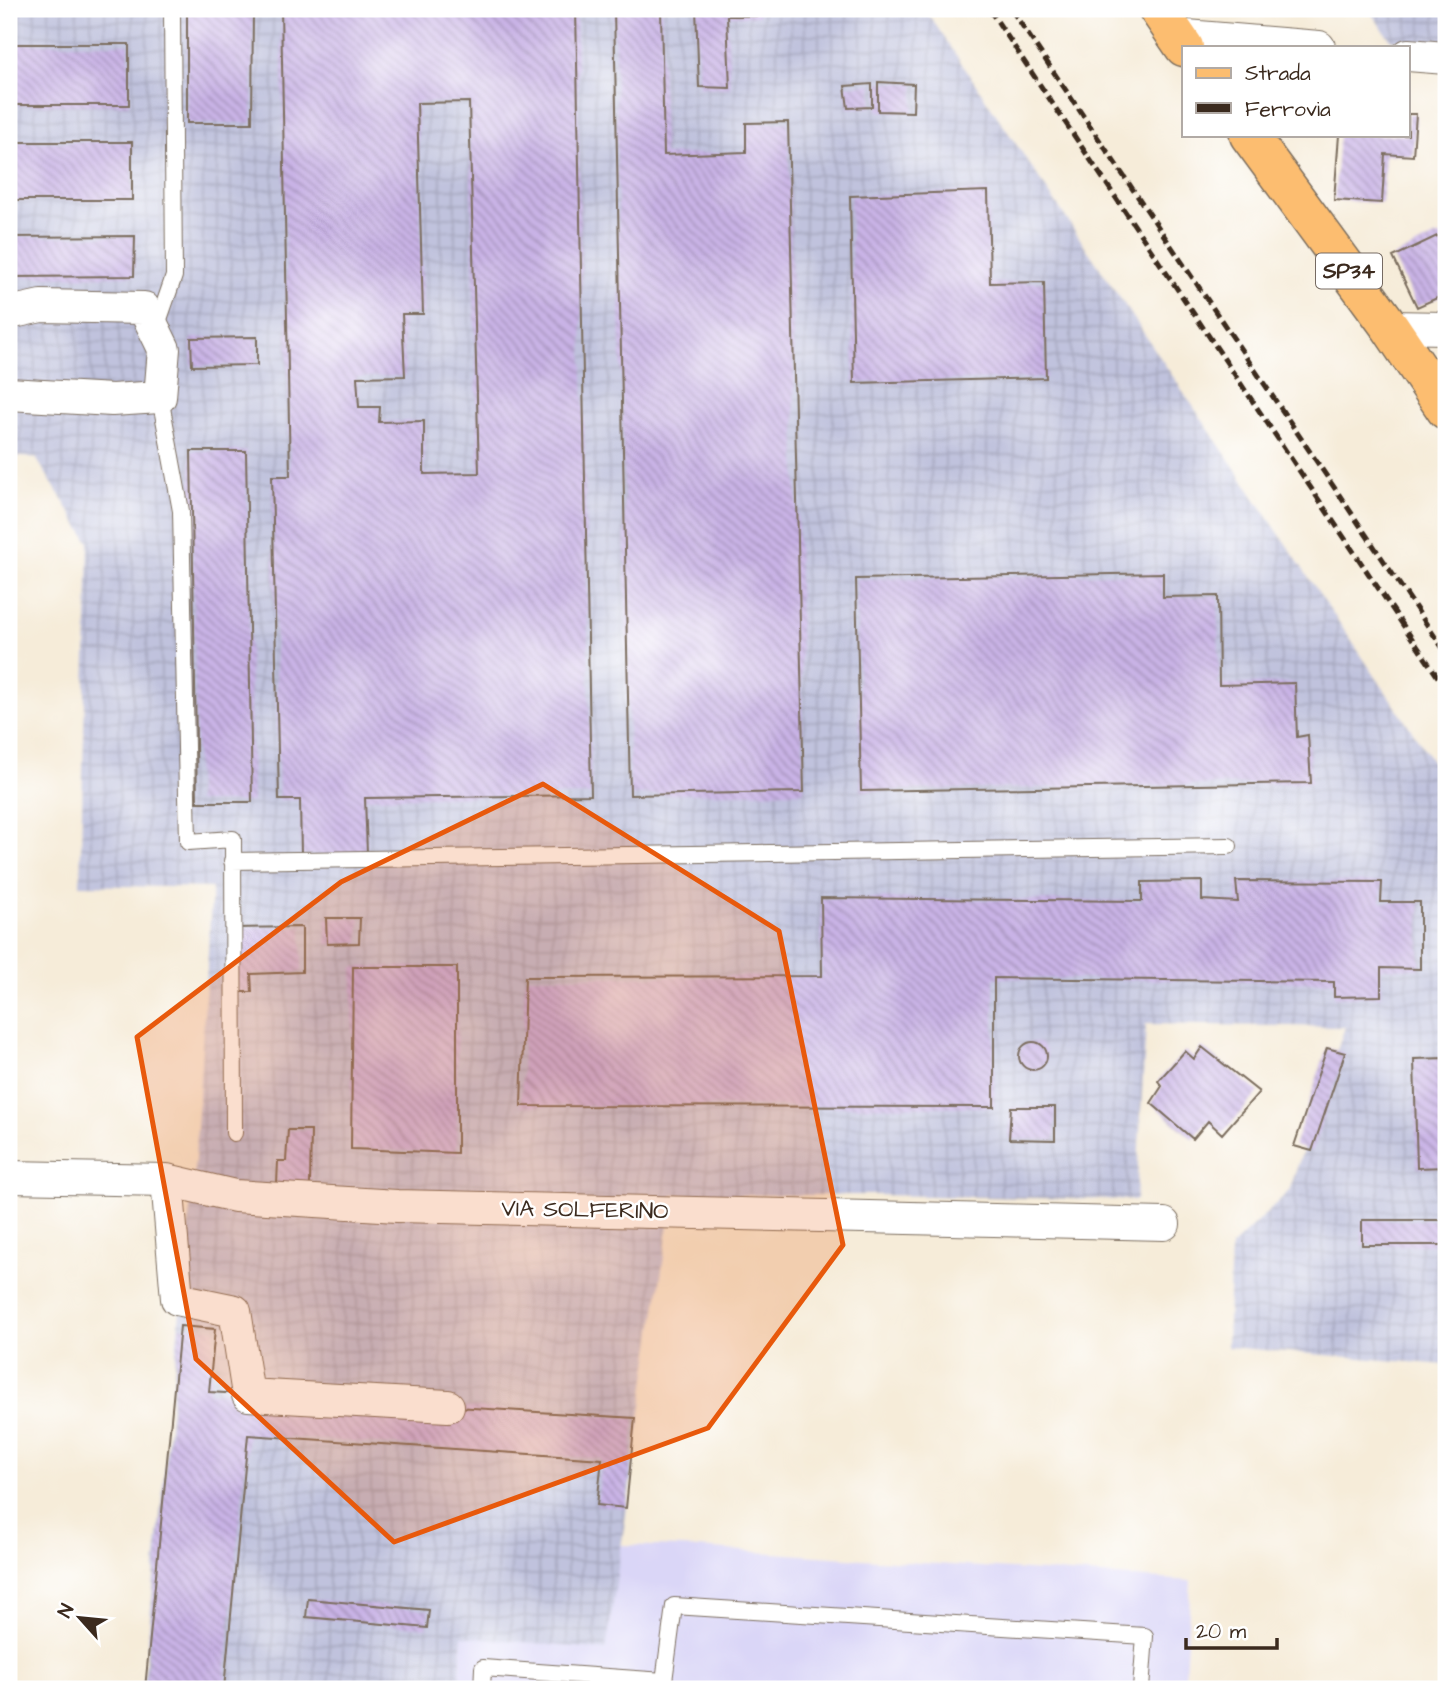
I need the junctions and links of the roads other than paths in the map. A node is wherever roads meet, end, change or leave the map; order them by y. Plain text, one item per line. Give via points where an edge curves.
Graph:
1 (172, 9) edge
2 (1172, 30) edge
3 (1310, 46) edge
4 (1410, 55) edge
5 (1446, 58) edge
6 (1250, 136) edge
7 (9, 313) edge
8 (1390, 327) junction
9 (1446, 328) edge
10 (155, 330) junction
11 (9, 394) edge
12 (160, 397) junction
13 (1446, 410) edge
14 (1229, 846) dead end
15 (232, 861) junction
16 (234, 1133) dead end
17 (9, 1177) edge
18 (167, 1180) junction
19 (1164, 1224) dead end
20 (448, 1406) dead end
21 (482, 1689) edge
22 (1141, 1689) edge

1 - 10 lane via 174,276
2 - 3 street
4 - 5 street
6 - 8 main road, SP34
7 - 10 street via 41,306 145,308
8 - 9 street
8 - 13 main road, SP34
10 - 12 street via 164,349
11 - 12 street via 112,400
12 - 15 lane via 181,512 188,842 233,839
14 - 15 lane
15 - 16 lane
17 - 18 street, VIA SOLFERINO
18 - 19 street, VIA SOLFERINO via 235,1196 397,1206
18 - 20 street via 177,1299 234,1311 248,1395
21 - 22 lane via 483,1668 664,1681 674,1606 1145,1636

